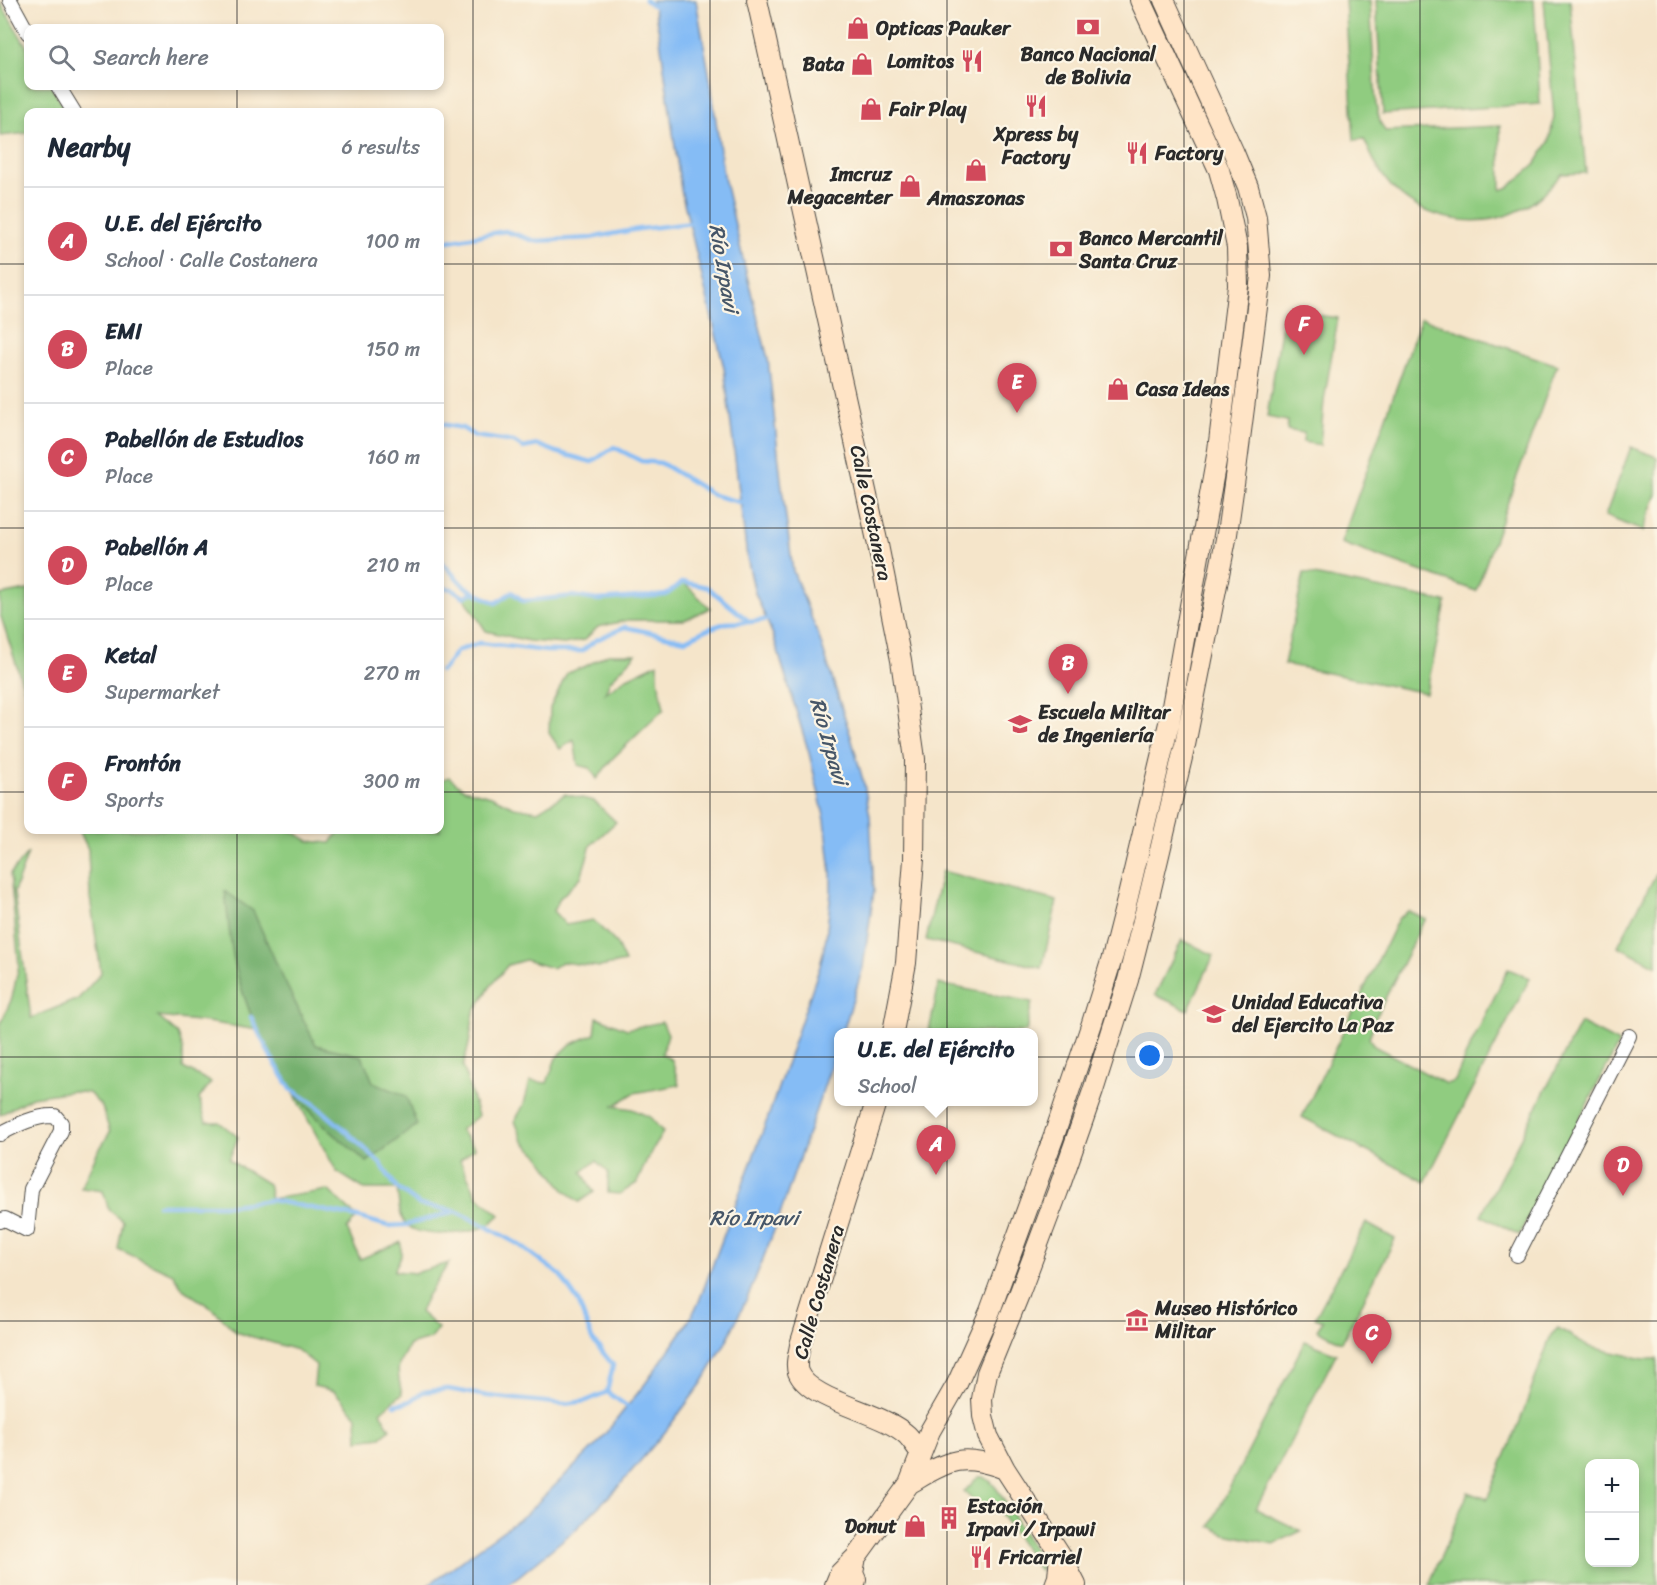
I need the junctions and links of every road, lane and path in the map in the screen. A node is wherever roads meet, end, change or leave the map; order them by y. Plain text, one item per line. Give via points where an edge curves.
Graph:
1 (10, 0) edge
2 (757, 0) edge
3 (1140, 0) edge
4 (1164, 0) edge
5 (24, 26) edge
6 (60, 90) edge
7 (72, 108) edge
8 (1218, 450) junction
9 (1239, 452) junction
10 (1132, 880) junction
11 (1152, 885) junction
12 (1092, 1023) junction
13 (894, 1028) edge
14 (1113, 1030) junction
15 (1629, 1036) dead end
16 (1072, 1083) junction
17 (1093, 1091) junction
18 (874, 1106) edge
19 (0, 1134) edge
20 (0, 1221) edge
21 (1517, 1255) dead end
22 (921, 1453) junction
23 (1005, 1469) junction
24 (909, 1484) junction
25 (1060, 1554) junction
26 (856, 1557) junction
27 (856, 1583) edge
28 (835, 1585) edge
29 (1054, 1585) edge
30 (1076, 1585) edge

1 - 5 street
2 - 13 main road, Calle Costanera via 878,545 901,660 915,759 914,859 906,963
3 - 8 main road via 1219,170 1237,247 1238,286
4 - 9 main road via 1234,153 1256,217 1261,276
6 - 7 street
8 - 9 main road
8 - 10 main road via 1169,723
9 - 11 main road via 1211,619
10 - 11 main road
10 - 12 main road
11 - 14 main road
12 - 14 main road
12 - 16 main road
14 - 17 main road
15 - 21 street
16 - 17 main road
16 - 22 main road via 994,1302
17 - 23 main road via 987,1373 983,1416 988,1436
18 - 22 main road, Calle Costanera via 800,1345 798,1372 814,1390 906,1434
19 - 20 street via 45,1115 55,1116 61,1123 61,1131 31,1189 27,1230
22 - 24 main road
23 - 24 main road via 958,1460
23 - 25 main road
24 - 26 main road
25 - 29 main road
25 - 30 main road
26 - 27 main road
26 - 28 main road via 840,1573

